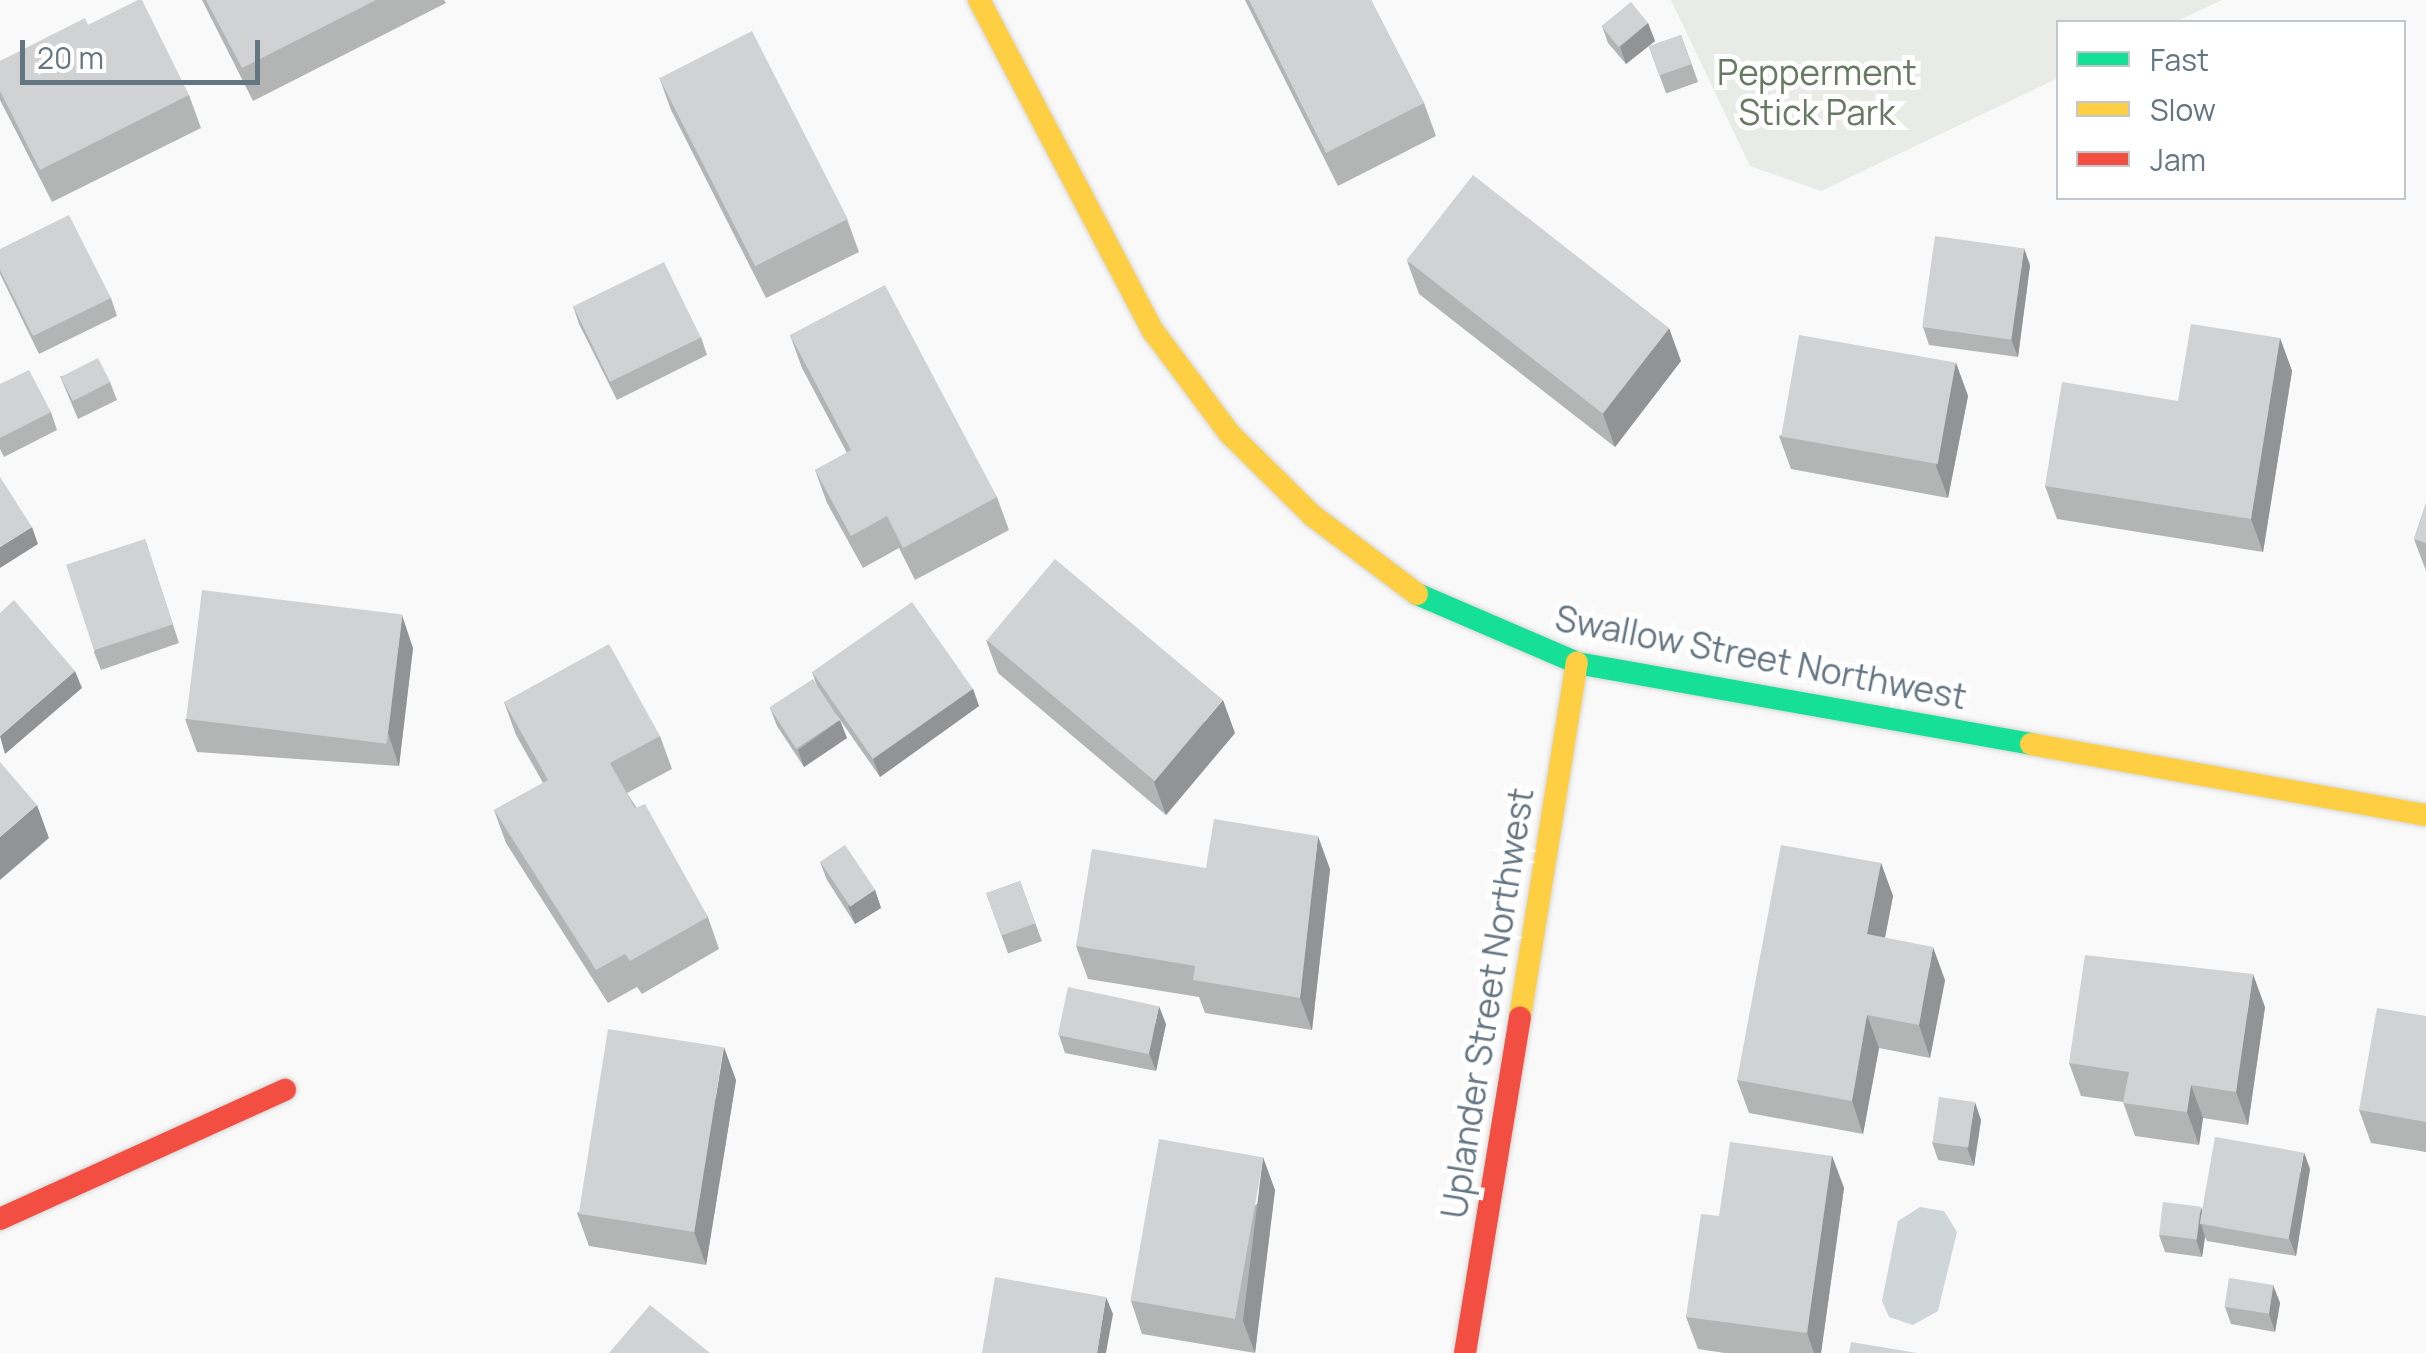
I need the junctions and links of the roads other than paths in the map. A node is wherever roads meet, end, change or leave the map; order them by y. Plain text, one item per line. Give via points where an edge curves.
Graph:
1 (979, 0) edge
2 (1577, 664) junction
3 (2426, 815) edge
4 (284, 1090) dead end
5 (0, 1219) edge
6 (1465, 1353) edge

1 - 2 street, Swallow Street Northwest via 1153,331 1229,432 1313,516 1430,604
2 - 3 street, Swallow Street Northwest
2 - 6 street, Uplander Street Northwest
4 - 5 street

